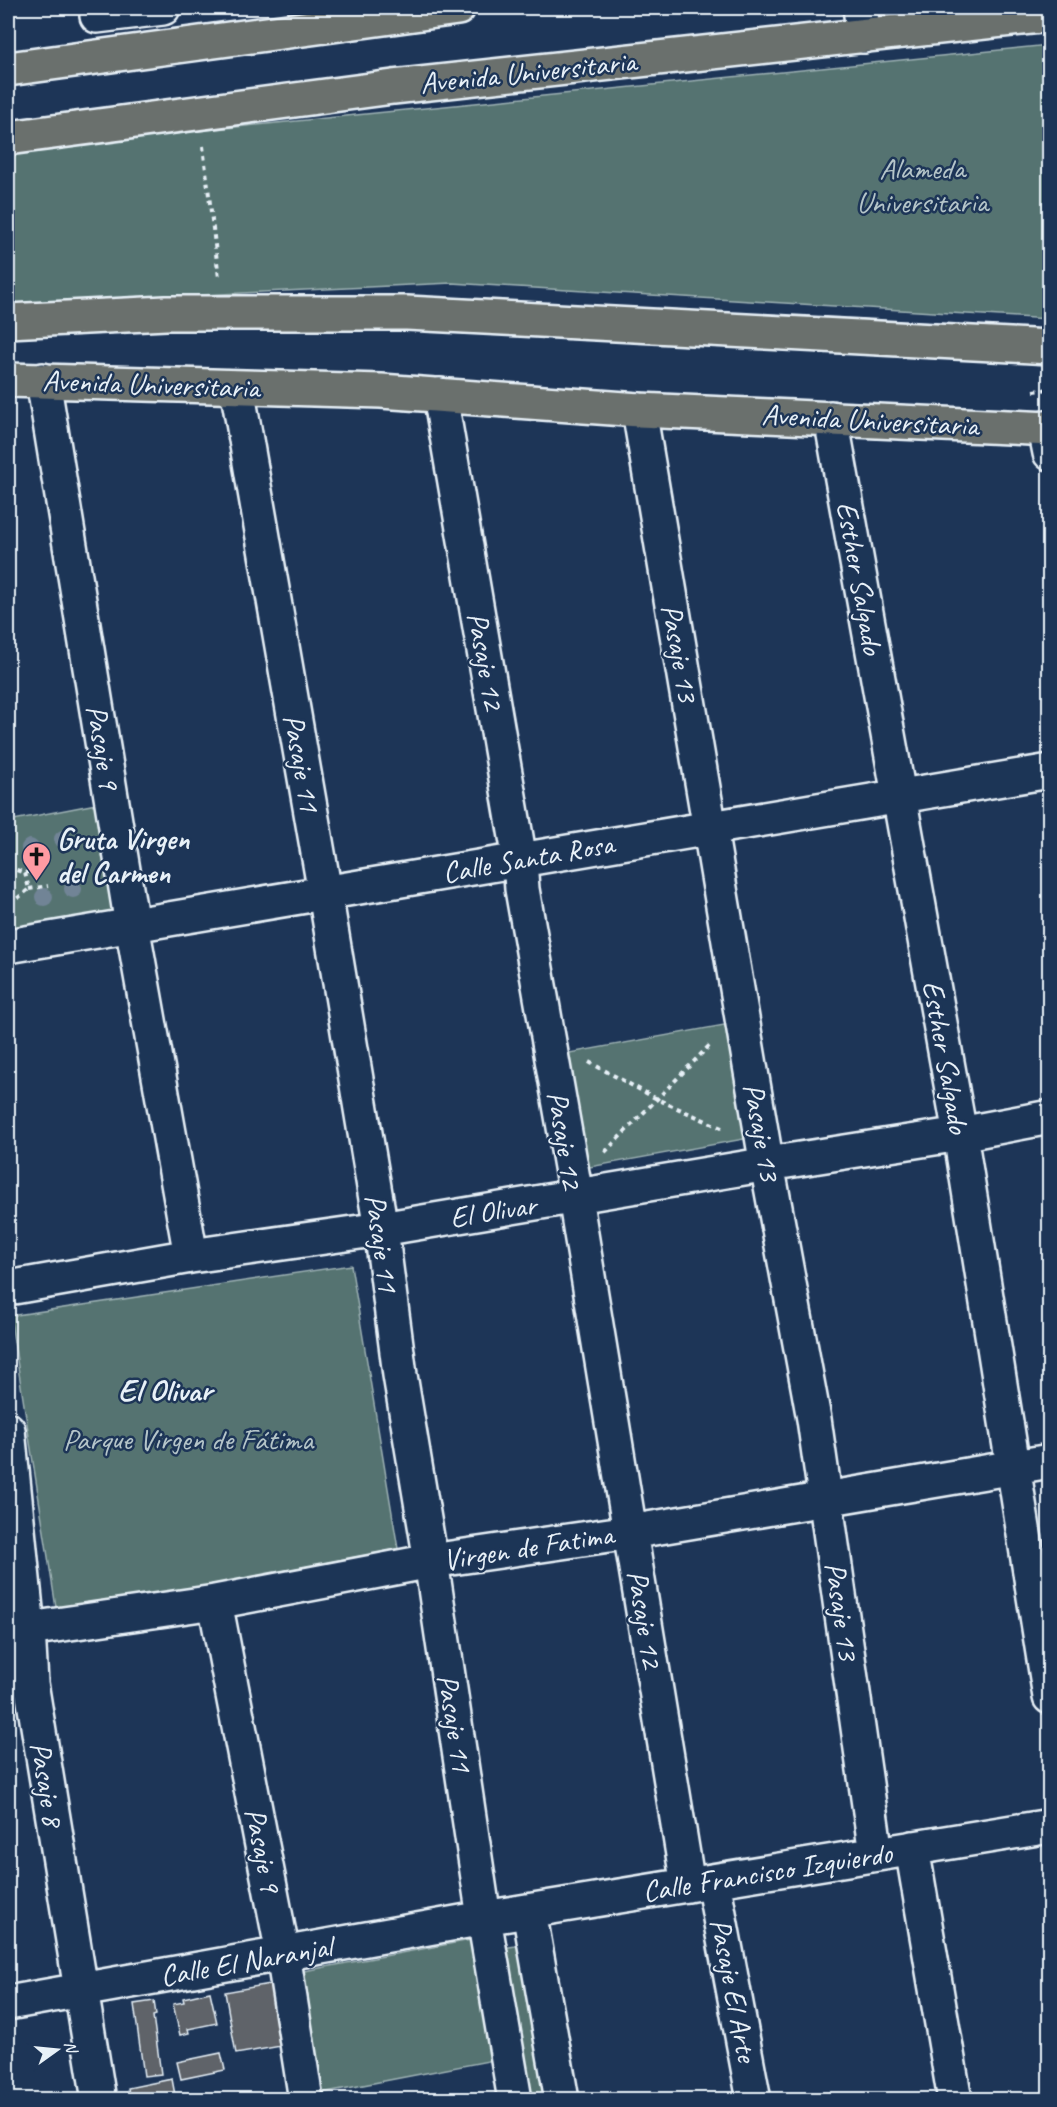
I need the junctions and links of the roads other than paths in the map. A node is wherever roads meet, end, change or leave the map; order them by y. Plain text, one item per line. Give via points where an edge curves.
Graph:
1 (163, 8) edge
2 (458, 8) edge
3 (97, 12) edge
4 (1050, 15) edge
5 (862, 22) edge
6 (104, 56) junction
7 (8, 69) edge
8 (8, 138) edge
9 (8, 321) edge
10 (1050, 347) edge
11 (8, 380) edge
12 (44, 380) junction
13 (237, 388) junction
14 (440, 396) junction
15 (639, 410) junction
16 (831, 418) junction
17 (1048, 437) edge
18 (1050, 771) edge
19 (899, 796) junction
20 (710, 828) junction
21 (520, 860) junction
22 (325, 893) junction
23 (132, 926) junction
24 (8, 946) edge
25 (1050, 1117) edge
26 (960, 1134) junction
27 (766, 1156) junction
28 (574, 1190) junction
29 (381, 1229) junction
30 (191, 1256) junction
31 (8, 1288) edge
32 (8, 1430) edge
33 (1050, 1461) edge
34 (1012, 1468) junction
35 (826, 1499) junction
36 (630, 1532) junction
37 (430, 1561) junction
38 (215, 1602) junction
39 (18, 1631) edge
40 (1050, 1697) edge
41 (1050, 1826) edge
42 (912, 1848) junction
43 (876, 1854) junction
44 (701, 1883) junction
45 (529, 1911) junction
46 (484, 1918) junction
47 (283, 1954) junction
48 (80, 1990) junction
49 (8, 2003) edge
50 (99, 2100) edge
51 (306, 2100) edge
52 (515, 2100) edge
53 (562, 2100) edge
54 (754, 2100) edge
55 (956, 2100) edge

1 - 3 street
2 - 6 main road
3 - 6 street
4 - 5 main road, Avenida Universitaria
5 - 8 main road, Avenida Universitaria
6 - 7 main road
9 - 10 main road, Avenida Universitaria via 166,313 407,313
11 - 12 main road, Avenida Universitaria
12 - 13 main road, Avenida Universitaria
12 - 23 street, Pasaje 9
13 - 14 main road, Avenida Universitaria
13 - 22 street, Pasaje 11
14 - 15 main road, Avenida Universitaria
14 - 21 street, Pasaje 12
15 - 16 main road, Avenida Universitaria
15 - 20 street, Pasaje 13
16 - 17 main road, Avenida Universitaria
16 - 19 street, Esther Salgado
18 - 19 street, Calle Santa Rosa
19 - 20 street, Calle Santa Rosa
19 - 26 street, Esther Salgado
20 - 21 street, Calle Santa Rosa
20 - 27 street, Pasaje 13
21 - 22 street, Calle Santa Rosa
21 - 28 street, Pasaje 12
22 - 23 street, Calle Santa Rosa
22 - 29 street, Pasaje 11
23 - 24 street, Calle Santa Rosa
23 - 30 street, Pasaje 9
25 - 26 street, El Olivar
26 - 27 street, El Olivar
26 - 34 street, Esther Salgado
27 - 28 street, El Olivar
27 - 35 street, Pasaje 13
28 - 29 street, El Olivar
28 - 36 street, Pasaje 12
29 - 30 street, El Olivar
29 - 37 street, Pasaje 11
30 - 31 street, El Olivar
32 - 39 street, Pasaje 8
33 - 34 street, Virgen de Fatima
34 - 35 street, Virgen de Fatima
34 - 40 street, Esther Salgado
35 - 36 street, Virgen de Fatima
35 - 43 street, Pasaje 13
36 - 37 street, Virgen de Fatima
36 - 44 street, Pasaje 12
37 - 38 street, Virgen de Fatima
37 - 46 street, Pasaje 11
38 - 39 street, Virgen de Fatima
38 - 47 street, Pasaje 9
39 - 48 street, Pasaje 8 via 31,1683
41 - 42 street, Calle Francisco Izquierdo
42 - 43 street, Calle Francisco Izquierdo
42 - 55 street
43 - 44 street, Calle Francisco Izquierdo
44 - 45 street, Calle Francisco Izquierdo
44 - 54 street, Pasaje El Arte
45 - 46 street, Calle Francisco Izquierdo
45 - 53 street
46 - 47 street, Calle El Naranjal
46 - 52 street, Pasaje 11
47 - 48 street, Calle El Naranjal
47 - 51 street, Pasaje 9
48 - 49 street, Calle El Naranjal
48 - 50 street, Pasaje 8

